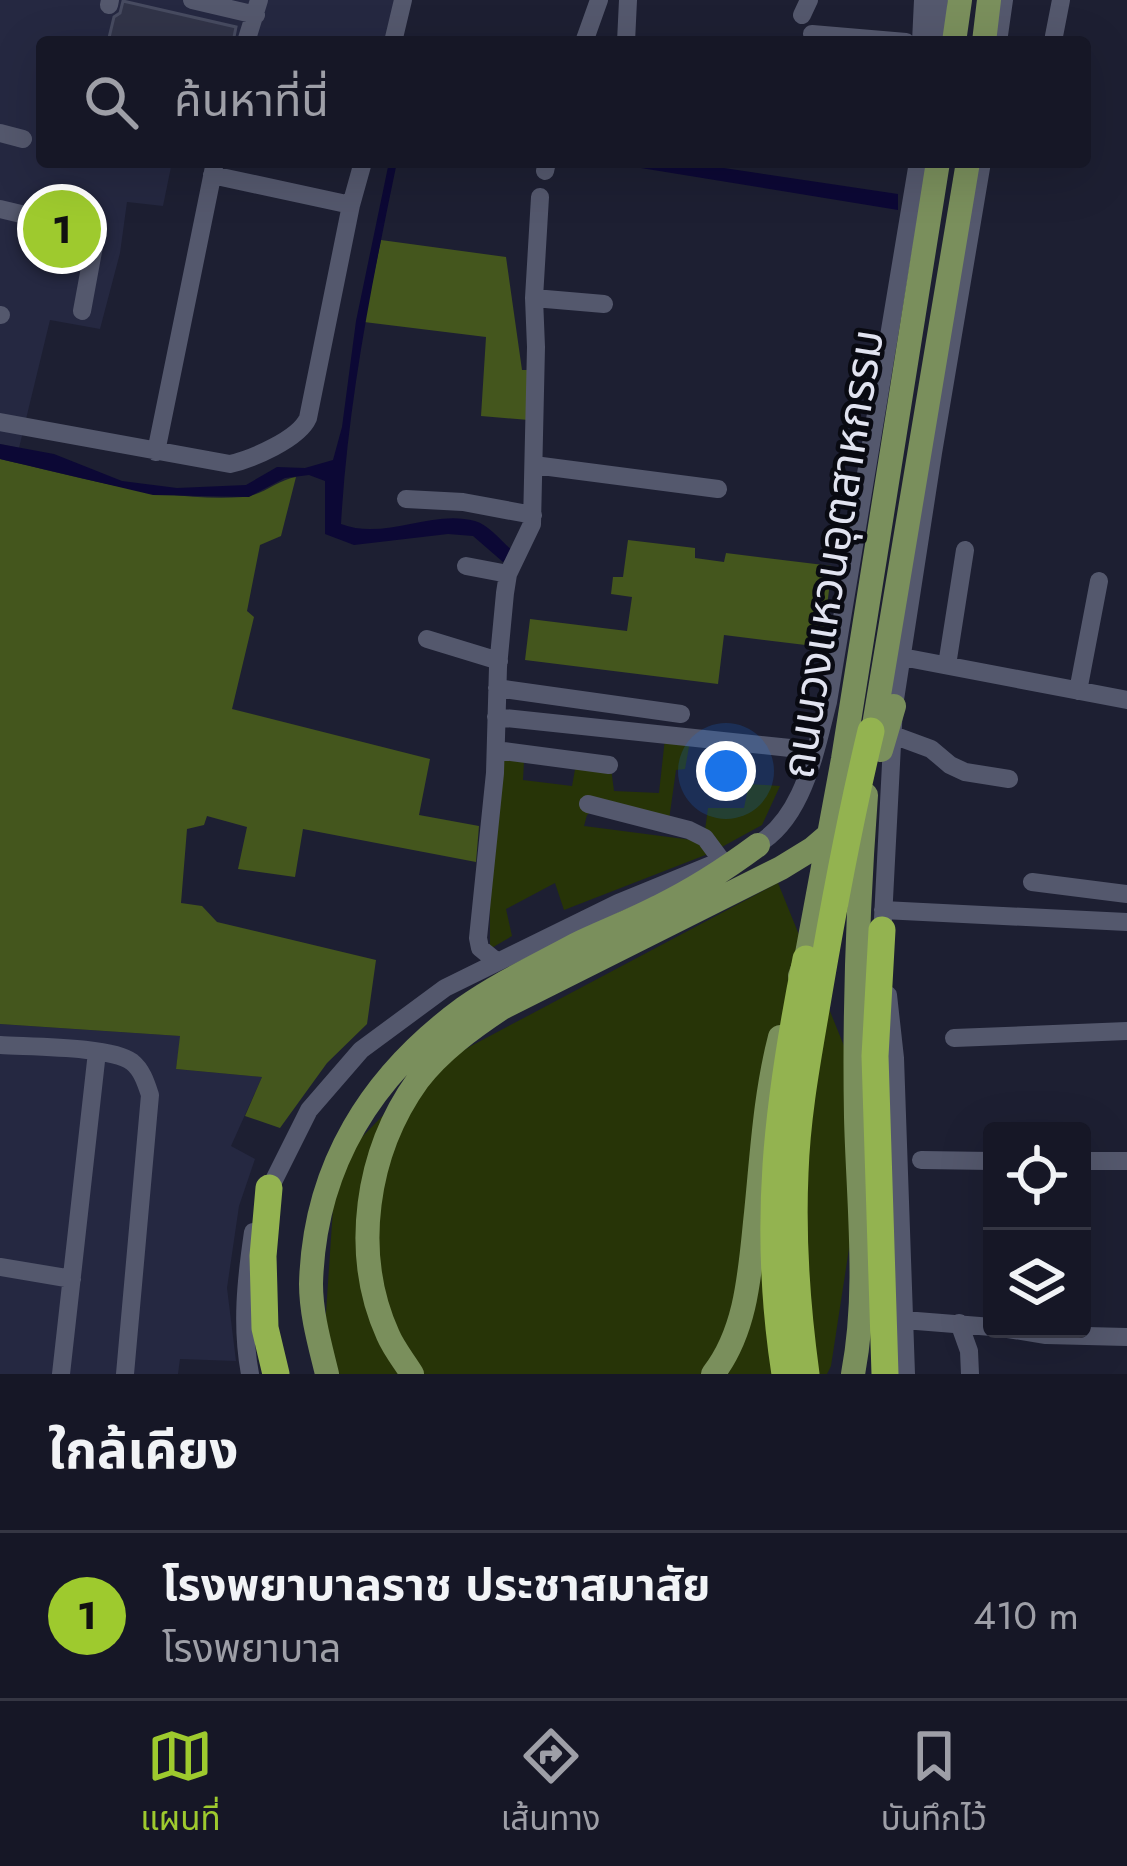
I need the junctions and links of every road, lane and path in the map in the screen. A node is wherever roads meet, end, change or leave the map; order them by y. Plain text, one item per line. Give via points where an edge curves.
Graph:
1 (192, 0) edge
2 (403, 0) edge
3 (598, 0) edge
4 (628, 0) edge
5 (923, 0) edge
6 (939, 0) edge
7 (960, 0) edge
8 (989, 0) edge
9 (1004, 0) edge
10 (1060, 0) edge
11 (258, 7) edge
12 (812, 34) dead end
13 (1054, 35) dead end
14 (248, 36) edge
15 (394, 36) edge
16 (586, 36) edge
17 (626, 36) edge
18 (835, 36) edge
19 (921, 36) edge
20 (936, 36) edge
21 (955, 36) edge
22 (984, 36) edge
23 (999, 36) edge
24 (0, 134) edge
25 (23, 139) dead end
26 (361, 168) edge
27 (937, 168) edge
28 (967, 168) edge
29 (981, 168) edge
30 (213, 169) edge
31 (915, 174) edge
32 (540, 197) dead end
33 (351, 206) junction
34 (0, 209) edge
35 (534, 298) junction
36 (604, 304) dead end
37 (82, 311) dead end
38 (0, 422) edge
39 (157, 452) junction
40 (534, 465) junction
41 (718, 489) dead end
42 (406, 499) dead end
43 (533, 515) junction
44 (965, 550) dead end
45 (466, 566) dead end
46 (508, 574) junction
47 (1100, 580) dead end
48 (427, 639) dead end
49 (902, 657) junction
50 (499, 661) junction
51 (947, 665) junction
52 (497, 688) junction
53 (1078, 691) junction
54 (1127, 700) edge
55 (894, 706) junction
56 (680, 714) dead end
57 (496, 717) junction
58 (882, 733) junction
59 (790, 748) dead end
60 (496, 750) junction
61 (609, 765) dead end
62 (1009, 779) dead end
63 (588, 804) dead end
64 (758, 845) junction
65 (722, 860) junction
66 (1032, 882) dead end
67 (1117, 893) edge
68 (882, 920) junction
69 (1103, 921) junction
70 (1127, 922) edge
71 (806, 959) junction
72 (496, 961) junction
73 (1127, 1030) edge
74 (954, 1038) dead end
75 (0, 1045) edge
76 (98, 1052) junction
77 (921, 1160) dead end
78 (983, 1161) edge
79 (1091, 1161) edge
80 (1127, 1161) edge
81 (269, 1188) junction
82 (0, 1267) edge
83 (72, 1279) junction
84 (904, 1320) junction
85 (959, 1323) junction
86 (983, 1326) edge
87 (1091, 1336) edge
88 (1127, 1337) edge
89 (61, 1374) edge
90 (125, 1374) edge
91 (250, 1374) edge
92 (276, 1374) edge
93 (326, 1374) edge
94 (412, 1374) edge
95 (713, 1374) edge
96 (785, 1374) edge
97 (806, 1374) edge
98 (853, 1374) edge
99 (885, 1374) edge
100 (906, 1374) edge
101 (970, 1374) edge

1 - 11 street
2 - 15 street
3 - 16 street
4 - 17 street
5 - 19 street
6 - 20 street
7 - 21 main road
8 - 22 main road
9 - 23 street
10 - 13 street
11 - 14 street
12 - 18 street
24 - 25 street
26 - 33 street
27 - 71 main road, ถนนวงแหวนอุตสาหกรรม
28 - 58 main road, ถนนวงแหวนอุตสาหกรรม
29 - 49 street
30 - 33 street
30 - 39 street
31 - 64 street via 828,702 793,807
32 - 35 street
33 - 39 street via 303,430 230,464
34 - 37 street via 88,230 94,245
35 - 36 street
35 - 40 street
38 - 39 street
40 - 41 street
40 - 43 street
42 - 43 street
43 - 46 street
44 - 51 street
45 - 46 street
46 - 50 street
47 - 53 street
48 - 50 street
49 - 51 street
49 - 55 street
50 - 52 street
51 - 53 street
52 - 56 street
52 - 57 street
53 - 54 street
55 - 58 street
55 - 94 main road via 864,791 812,849 536,988 472,1028 420,1077 382,1146 367,1246 374,1297
57 - 59 street
57 - 60 street
58 - 62 street via 931,749 965,772
58 - 68 street
58 - 97 highway via 832,914 800,1109 794,1231
58 - 98 main road, ถนนวงแหวนอุตสาหกรรม via 856,955 861,1289
60 - 61 street
60 - 72 street via 478,938
63 - 65 street via 689,830
64 - 65 street
64 - 93 main road via 661,906 468,1005 371,1097 332,1174 319,1223 311,1286
65 - 72 street
66 - 67 street
67 - 69 street
68 - 69 street
68 - 84 street
68 - 99 highway via 875,1057
69 - 70 street
71 - 95 main road, ถนนวงแหวนอุตสาหกรรม via 771,1080 736,1336
71 - 96 highway via 774,1167
72 - 81 street via 361,1050 308,1110
73 - 74 street
75 - 76 street
76 - 83 street
76 - 90 street via 130,1059 150,1095
77 - 78 street
79 - 80 street
81 - 91 street via 245,1280
81 - 92 highway via 262,1256
82 - 83 street
83 - 89 street
84 - 85 street
84 - 100 street
85 - 86 street
85 - 101 street
87 - 88 street

